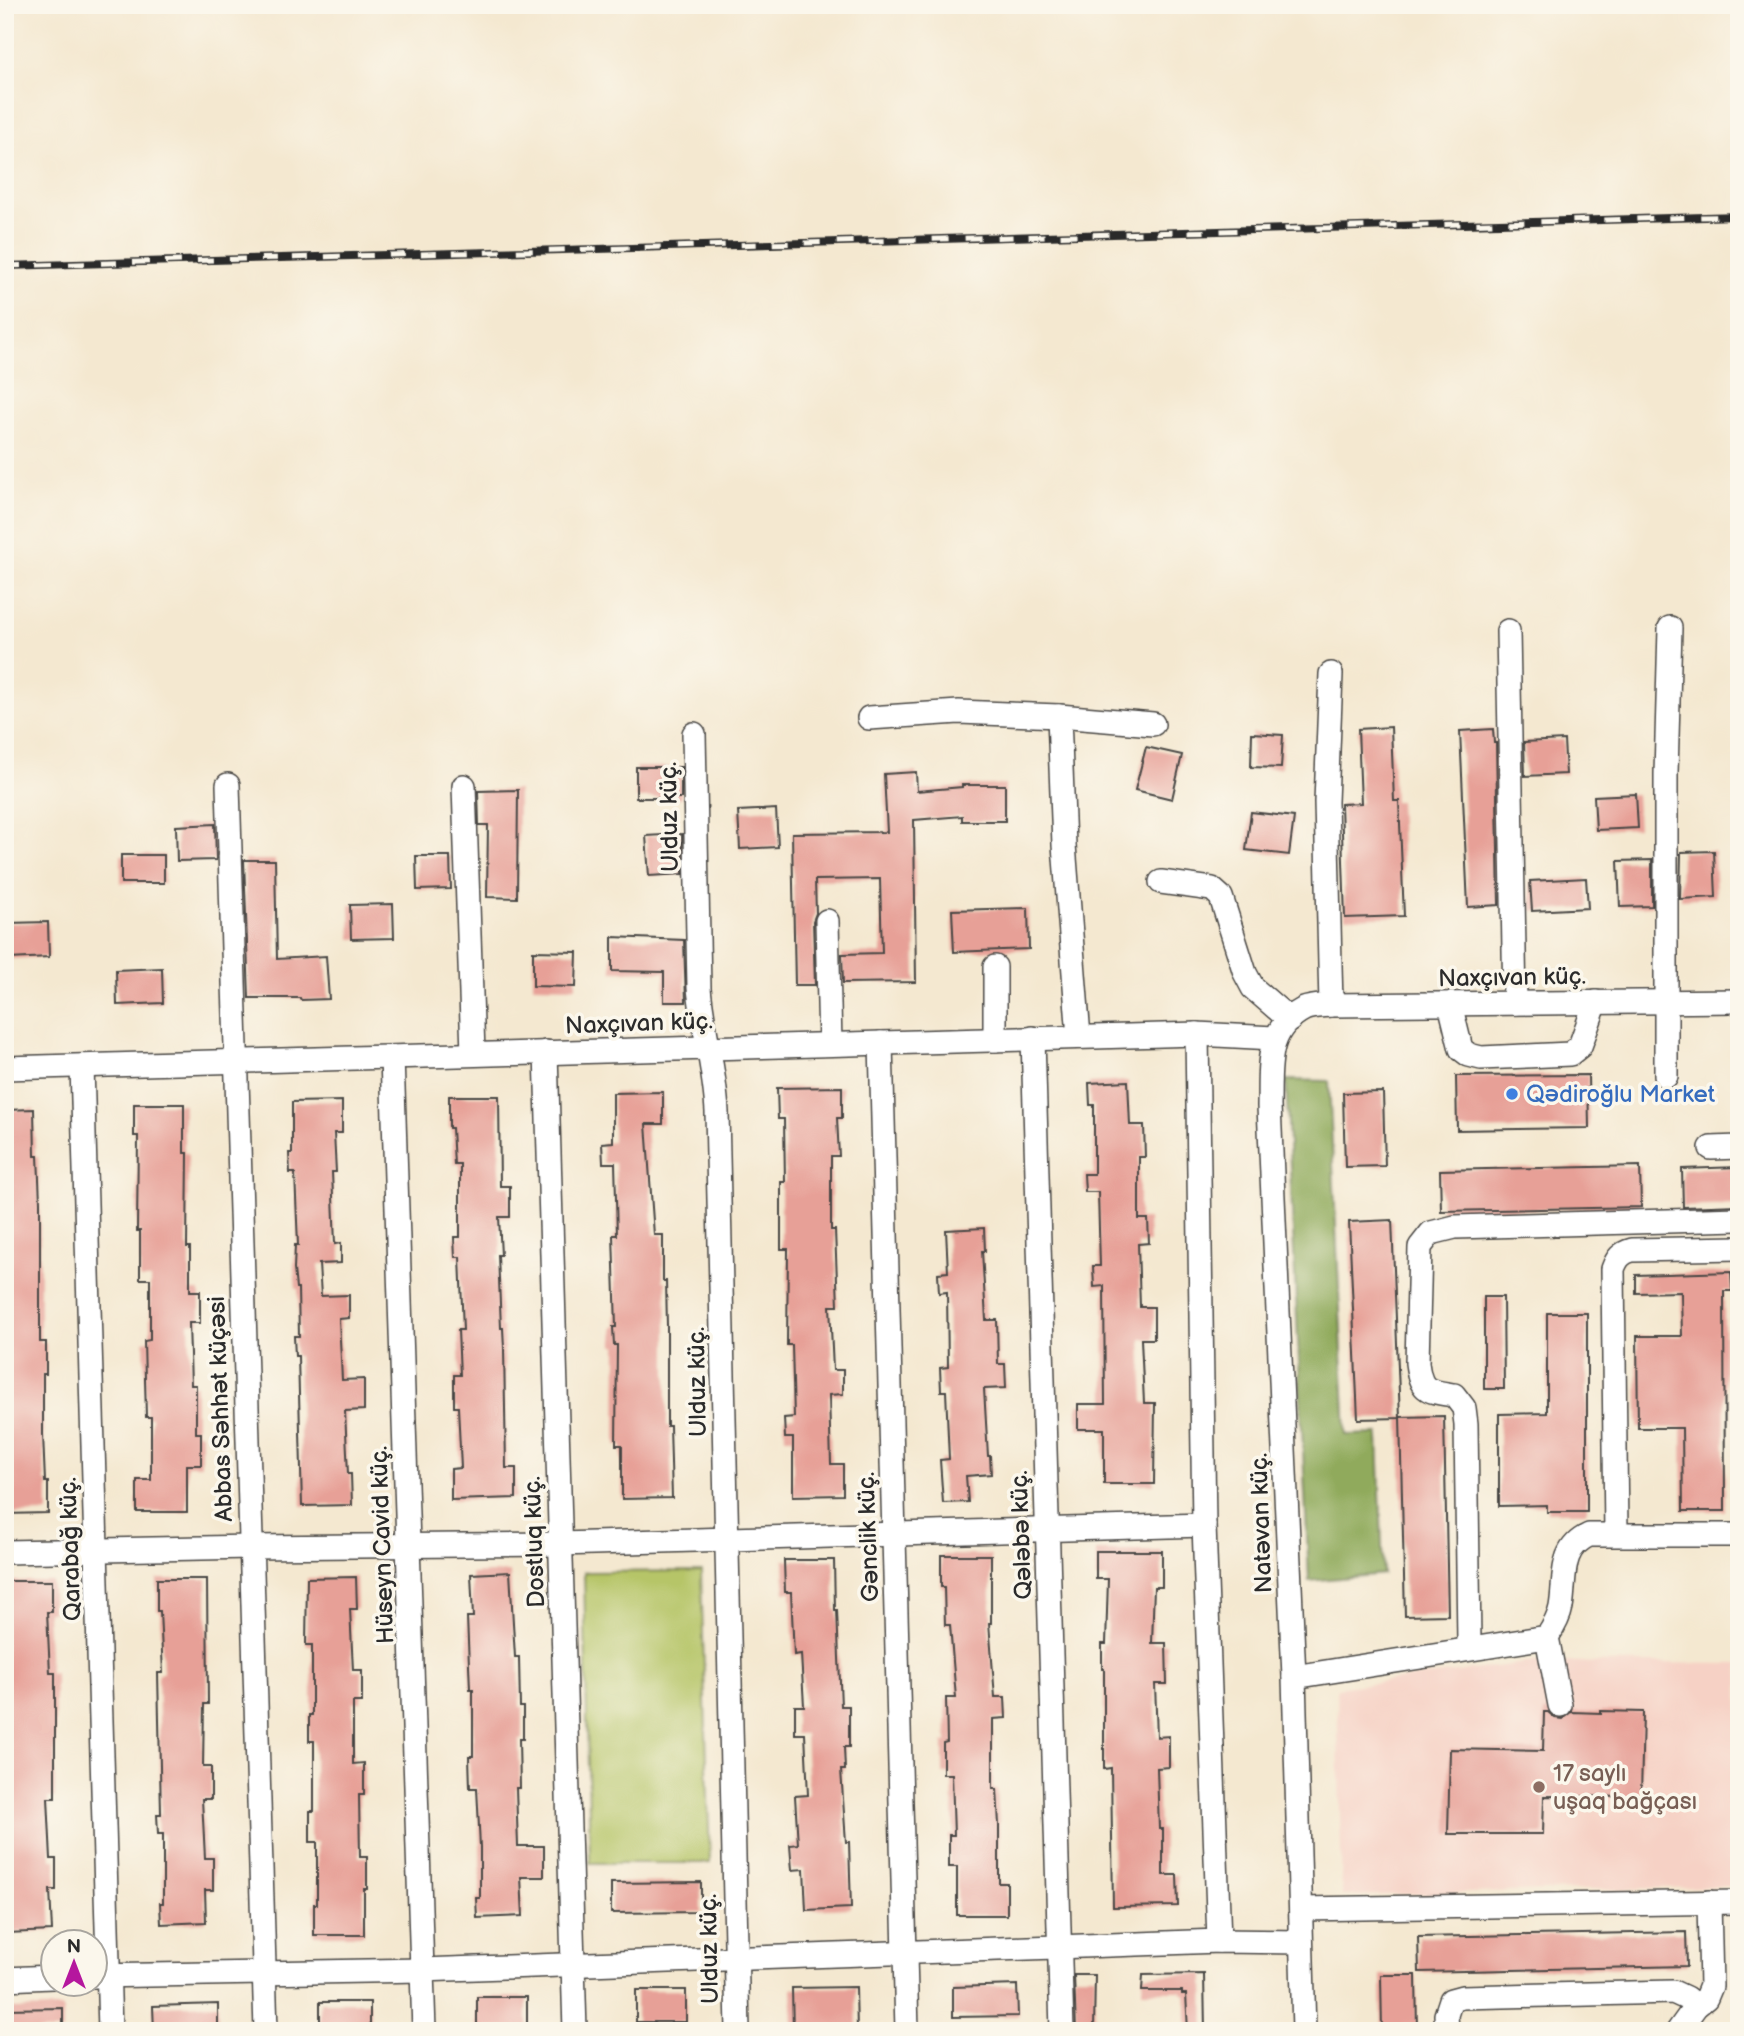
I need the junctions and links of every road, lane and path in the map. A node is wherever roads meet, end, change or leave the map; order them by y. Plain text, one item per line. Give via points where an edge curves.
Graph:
1 (1670, 628) dead end
2 (1508, 631) dead end
3 (1331, 674) dead end
4 (1059, 716) junction
5 (869, 718) dead end
6 (1153, 724) dead end
7 (694, 734) dead end
8 (228, 785) dead end
9 (464, 786) dead end
10 (1161, 881) dead end
11 (827, 921) dead end
12 (995, 967) dead end
13 (1739, 1001) edge
14 (1596, 1002) junction
15 (1666, 1002) junction
16 (1515, 1003) junction
17 (1450, 1004) junction
18 (1331, 1005) junction
19 (1290, 1020) junction
20 (1197, 1034) junction
21 (1079, 1037) junction
22 (1033, 1038) junction
23 (1274, 1038) junction
24 (995, 1040) junction
25 (881, 1043) junction
26 (830, 1044) junction
27 (707, 1048) junction
28 (546, 1052) junction
29 (473, 1053) junction
30 (392, 1057) junction
31 (236, 1062) junction
32 (82, 1066) junction
33 (5, 1069) edge
34 (1666, 1076) dead end
35 (1739, 1147) edge
36 (1711, 1148) dead end
37 (1739, 1219) edge
38 (1739, 1248) edge
39 (1204, 1525) junction
40 (1047, 1529) junction
41 (894, 1533) junction
42 (1616, 1534) junction
43 (1739, 1535) edge
44 (726, 1539) junction
45 (560, 1544) junction
46 (408, 1546) junction
47 (251, 1547) junction
48 (96, 1551) junction
49 (5, 1552) edge
50 (1547, 1637) junction
51 (1469, 1642) dead end
52 (1294, 1677) junction
53 (1560, 1705) dead end
54 (1709, 1902) junction
55 (1739, 1902) edge
56 (1301, 1909) junction
57 (101, 1927) edge
58 (1219, 1941) junction
59 (1301, 1941) junction
60 (1060, 1948) junction
61 (905, 1951) junction
62 (736, 1958) junction
63 (573, 1964) junction
64 (422, 1970) junction
65 (264, 1972) junction
66 (108, 1976) edge
67 (38, 1978) edge
68 (5, 1979) edge
69 (105, 1997) edge
70 (1696, 2006) junction
71 (110, 2031) edge
72 (266, 2031) edge
73 (424, 2031) edge
74 (575, 2031) edge
75 (738, 2031) edge
76 (907, 2031) edge
77 (1062, 2031) edge
78 (1304, 2031) edge
79 (1447, 2031) edge
80 (1678, 2031) edge

1 - 15 street
2 - 16 street
3 - 18 street via 1326,803
4 - 5 street via 958,712
4 - 6 street
4 - 21 street
7 - 27 street, Ulduz küç. via 699,988
8 - 31 street, Abbas Səhhət küçəsi
9 - 29 street
10 - 19 street via 1212,890 1221,897 1253,988
11 - 26 street
12 - 24 street
13 - 15 street, Naxçıvan küç.
14 - 15 street, Naxçıvan küç.
14 - 16 street, Naxçıvan küç.
14 - 17 street via 1580,1046 1570,1054 1481,1058 1461,1049
15 - 34 street
16 - 17 street, Naxçıvan küç.
17 - 18 street, Naxçıvan küç.
18 - 19 street, Naxçıvan küç. via 1305,1008
19 - 23 street
20 - 21 street, Naxçıvan küç.
20 - 23 street, Naxçıvan küç.
20 - 39 street
21 - 22 street, Naxçıvan küç.
22 - 24 street, Naxçıvan küç.
22 - 40 street, Qələbə küç.
23 - 52 street, Natəvan küç. via 1269,1106
24 - 25 street, Naxçıvan küç.
25 - 26 street, Naxçıvan küç.
25 - 41 street, Gənclik küç.
26 - 27 street, Naxçıvan küç.
27 - 28 street, Naxçıvan küç.
27 - 44 street, Ulduz küç. via 717,1112
28 - 29 street, Naxçıvan küç.
28 - 45 street, Dostluq küç.
29 - 30 street, Naxçıvan küç.
30 - 31 street, Naxçıvan küç.
30 - 46 street, Hüseyn Cavid küç.
31 - 32 street, Naxçıvan küç.
31 - 47 street, Abbas Səhhət küçəsi
32 - 33 street, Naxçıvan küç.
32 - 48 street, Qarabağ küç.
35 - 36 street
37 - 51 street via 1455,1227 1432,1234 1420,1247 1420,1381 1429,1391 1454,1395 1464,1408 1466,1424
38 - 42 street via 1632,1250 1616,1260
39 - 40 street
39 - 58 street
40 - 41 street
40 - 60 street, Qələbə küç.
41 - 44 street
41 - 61 street, Gənclik küç.
42 - 43 street
42 - 50 street via 1588,1535 1572,1546 1561,1609
44 - 45 street
44 - 62 street, Ulduz küç.
45 - 46 street
45 - 63 street, Dostluq küç.
46 - 47 street
46 - 64 street, Hüseyn Cavid küç.
47 - 48 street
47 - 65 street, Abbas Səhhət küçəsi
48 - 49 street
48 - 57 street, Qarabağ küç.
50 - 52 street
50 - 53 street
52 - 56 street, Natəvan küç.
54 - 55 street
54 - 56 street
54 - 70 street via 1711,1986
56 - 59 street, Natəvan küç.
58 - 59 street
58 - 60 street
59 - 78 street, Natəvan küç.
60 - 61 street
60 - 77 street, Qələbə küç.
61 - 62 street
61 - 76 street, Gənclik küç.
62 - 63 street
62 - 75 street, Ulduz küç.
63 - 64 street
63 - 74 street, Dostluq küç.
64 - 65 street
64 - 73 street, Hüseyn Cavid küç.
65 - 66 street
65 - 72 street, Abbas Səhhət küçəsi
67 - 68 street
69 - 71 street, Qarabağ küç.
70 - 79 street via 1673,1992 1462,1997 1451,2000
70 - 80 street

